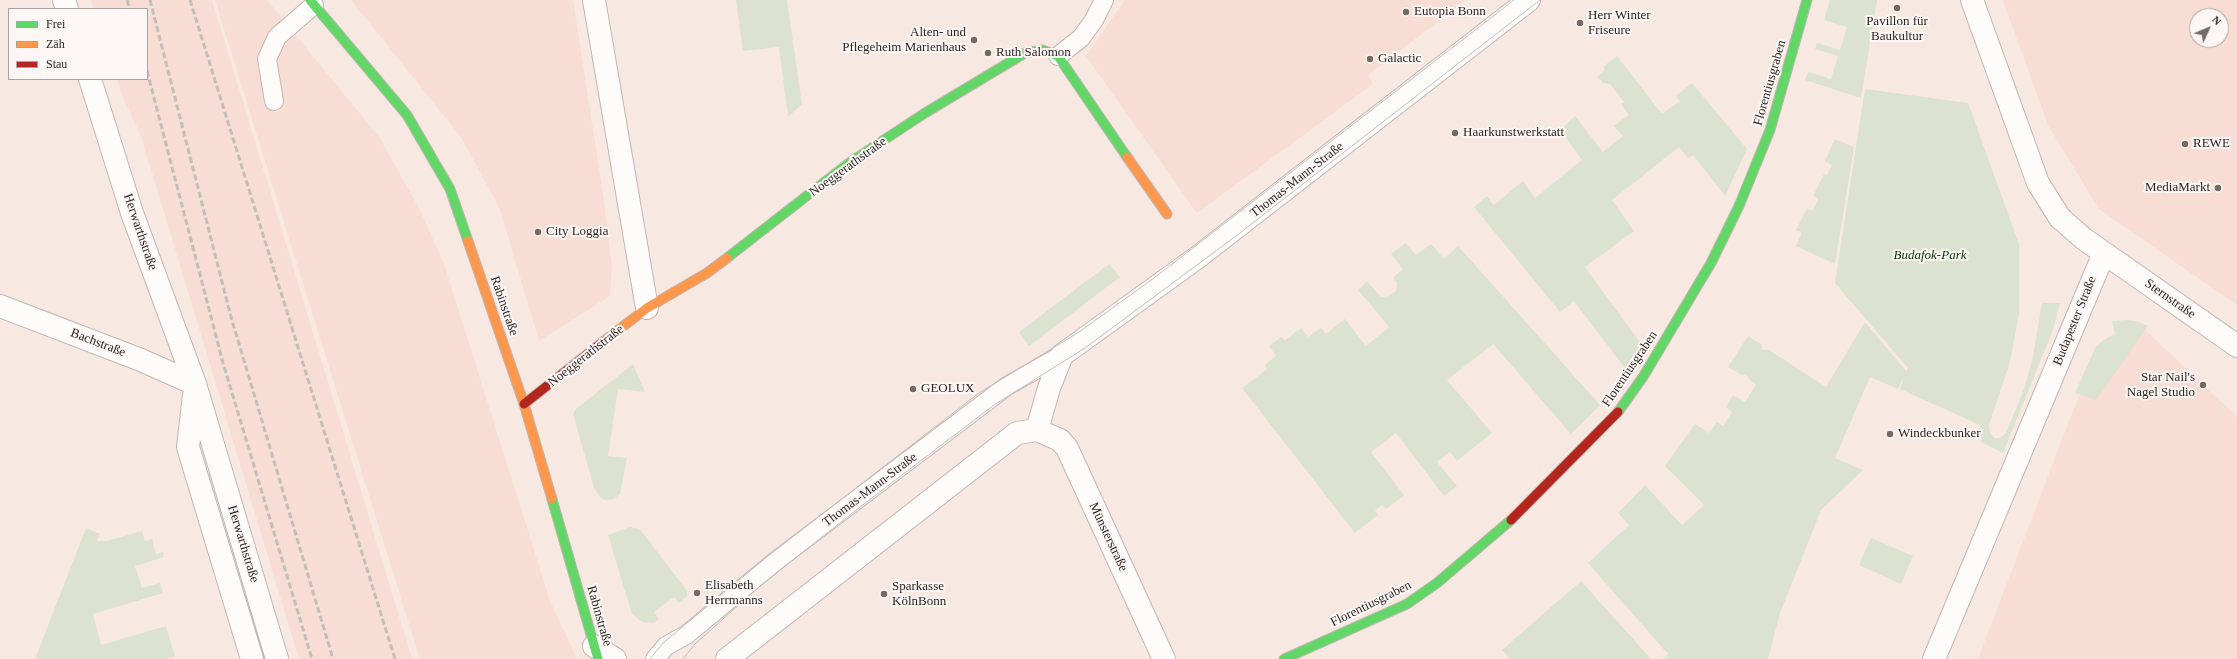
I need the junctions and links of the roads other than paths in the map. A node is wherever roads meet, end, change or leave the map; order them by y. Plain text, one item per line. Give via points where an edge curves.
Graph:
1 (594, 0) edge
2 (1104, 0) edge
3 (1529, 0) edge
4 (1806, 0) edge
5 (1972, 0) edge
6 (312, 3) edge
7 (1058, 56) junction
8 (90, 80) edge
9 (274, 101) dead end
10 (1167, 214) dead end
11 (2104, 253) junction
12 (0, 306) edge
13 (647, 308) junction
14 (2237, 346) edge
15 (1062, 355) junction
16 (195, 384) junction
17 (524, 404) junction
18 (1037, 430) junction
19 (686, 635) junction
20 (596, 652) edge
21 (252, 659) edge
22 (277, 659) edge
23 (615, 659) edge
24 (655, 659) edge
25 (671, 659) edge
26 (727, 659) edge
27 (1164, 659) edge
28 (1284, 659) edge
29 (1934, 659) edge

1 - 13 street
2 - 7 lane via 1081,38
3 - 15 street, Thomas-Mann-Straße via 1198,257
4 - 28 street, Florentiusgraben via 1770,130 1739,206 1711,263 1643,377 1620,410 1513,518 1437,583 1407,604
5 - 11 street via 2038,183 2060,218
6 - 9 lane via 277,37 267,59
6 - 17 street, Rabinstraße via 407,115 450,189
7 - 10 street
7 - 13 street, Noeggerathstraße via 1043,50 1025,53 966,88 849,163 708,273
8 - 16 street, Herwarthstraße via 132,213
11 - 14 street, Sternstraße
11 - 29 street, Budapester Straße
12 - 16 street, Bachstraße
13 - 17 street, Noeggerathstraße
15 - 18 street
15 - 19 lane, Thomas-Mann-Straße via 1007,386 777,560
16 - 21 street, Herwarthstraße via 188,447
16 - 22 street, Herwarthstraße
17 - 20 street, Rabinstraße
18 - 26 street via 1017,433
18 - 27 street, Münsterstraße via 1060,440 1067,448
19 - 24 lane, Thomas-Mann-Straße via 666,646
19 - 25 lane, Thomas-Mann-Straße
20 - 23 street

